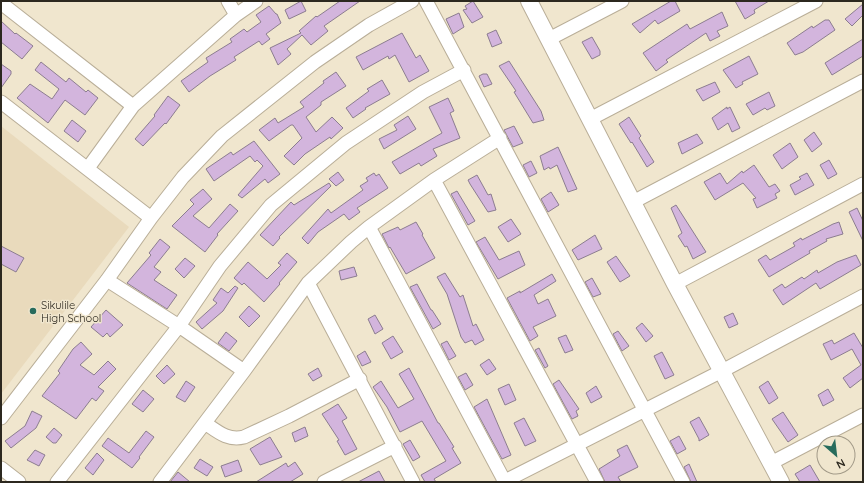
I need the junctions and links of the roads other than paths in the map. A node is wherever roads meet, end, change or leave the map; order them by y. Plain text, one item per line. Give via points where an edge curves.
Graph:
1 (228, 1) edge
2 (256, 1) edge
3 (412, 1) edge
4 (426, 1) edge
5 (529, 1) edge
6 (622, 1) edge
7 (816, 1) edge
8 (1, 3) edge
9 (236, 15) junction
10 (549, 39) junction
11 (464, 70) junction
12 (863, 81) edge
13 (1, 102) edge
14 (133, 106) junction
15 (590, 119) junction
16 (500, 138) junction
17 (88, 168) junction
18 (434, 180) junction
19 (863, 184) edge
20 (633, 202) junction
21 (151, 218) junction
22 (369, 227) junction
23 (107, 280) junction
24 (308, 283) junction
25 (675, 284) junction
26 (863, 296) edge
27 (179, 326) junction
28 (244, 371) junction
29 (722, 371) junction
30 (360, 379) junction
31 (645, 410) junction
32 (863, 416) edge
33 (1, 418) edge
34 (205, 424) junction
35 (577, 444) junction
36 (395, 446) junction
37 (771, 463) junction
38 (1, 468) edge
39 (19, 482) edge
40 (57, 482) edge
41 (160, 482) edge
42 (324, 482) edge
43 (413, 482) edge
44 (504, 482) edge
45 (597, 482) edge
46 (683, 482) edge
47 (781, 482) edge

1 - 9 street
2 - 9 street
3 - 21 street via 369,25 315,62 222,136 183,177
4 - 11 street
5 - 10 street
6 - 10 street
7 - 15 street
8 - 14 street
9 - 14 street
10 - 15 street
11 - 16 street
11 - 27 street via 423,92 346,143 271,206 220,266
12 - 20 street
13 - 17 street
14 - 17 street
15 - 20 street
16 - 18 street
16 - 31 street
17 - 21 street
18 - 22 street
18 - 35 street
19 - 25 street
20 - 25 street
21 - 23 street
22 - 24 street
22 - 44 street
23 - 27 street
23 - 33 street
24 - 28 street
24 - 30 street
25 - 29 street
26 - 29 street
27 - 28 street
27 - 40 street
28 - 34 street
29 - 31 street
29 - 37 street
30 - 34 street via 244,437 237,439 224,436
30 - 36 street
31 - 35 street
31 - 46 street
32 - 37 street
34 - 41 street
35 - 44 street
35 - 45 street
36 - 42 street
36 - 43 street
37 - 47 street
38 - 39 street

